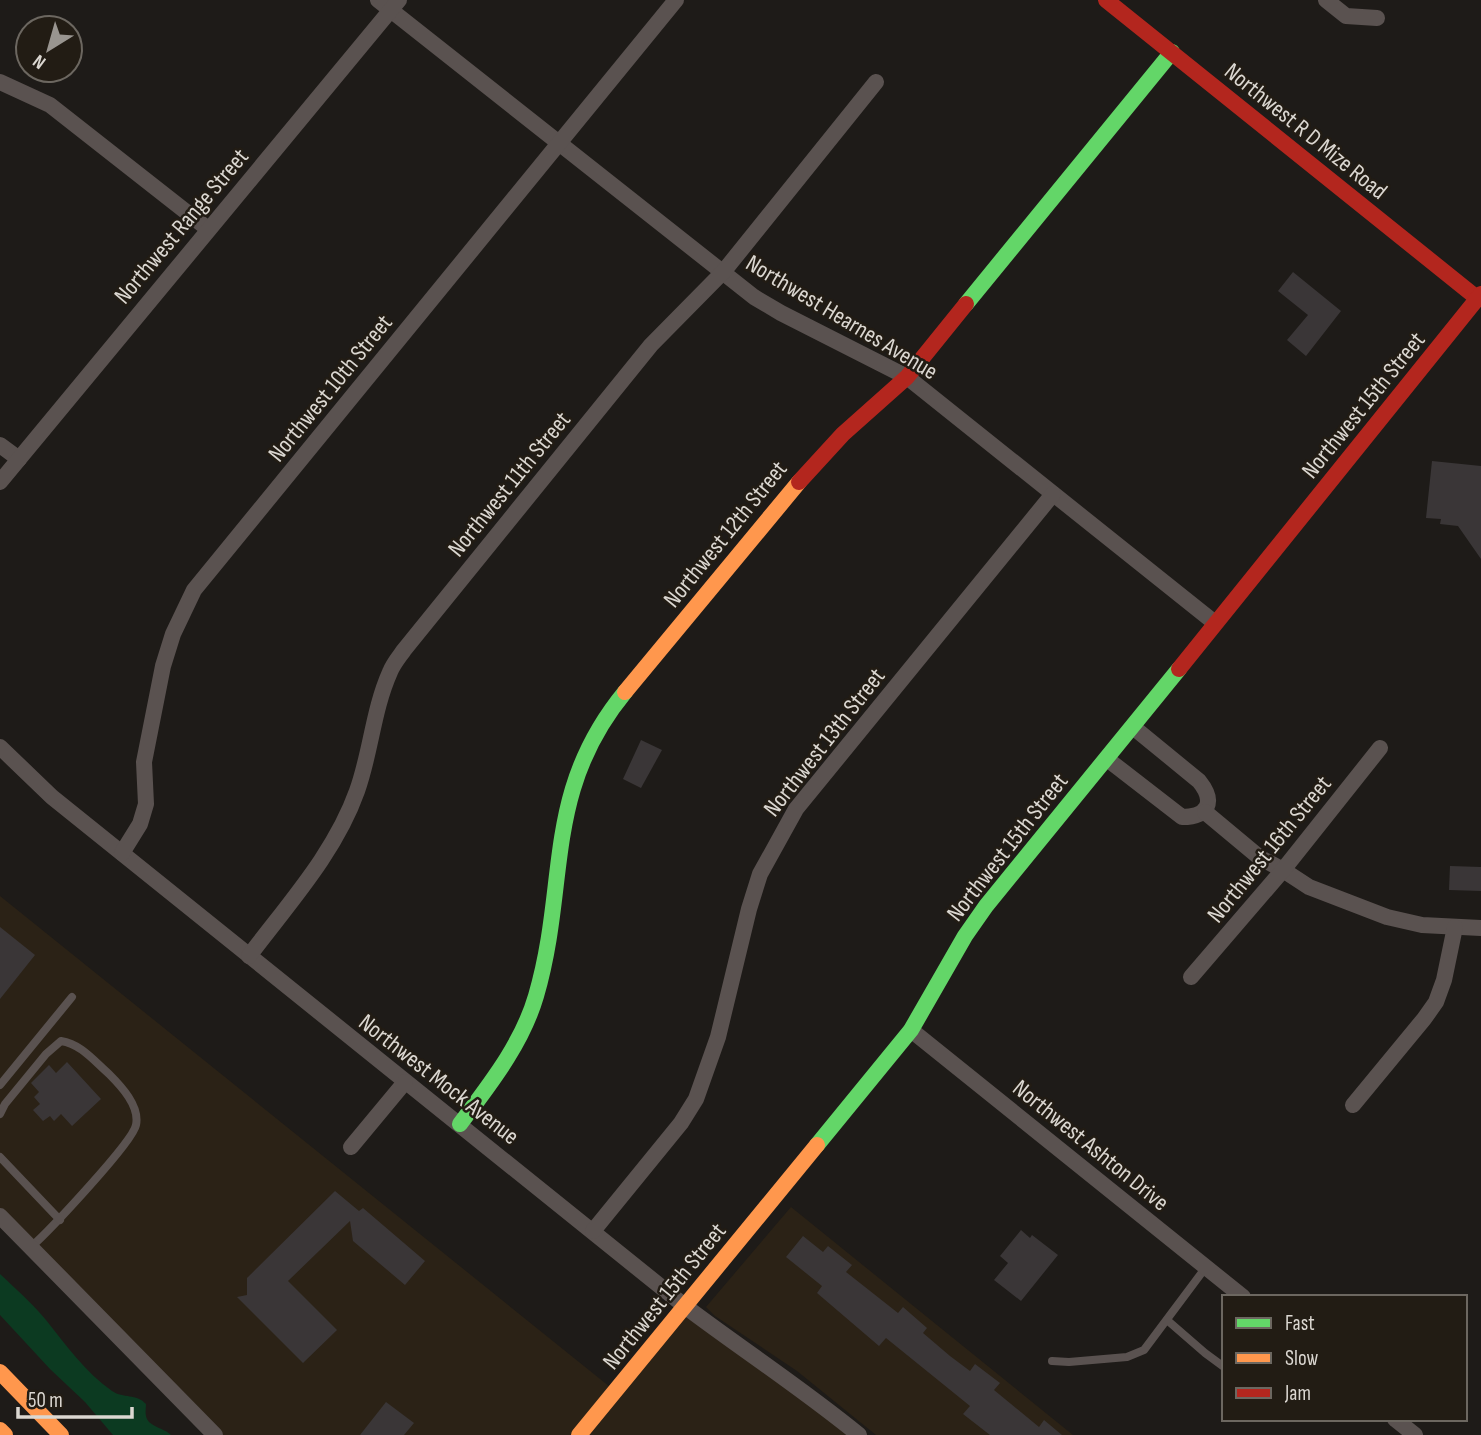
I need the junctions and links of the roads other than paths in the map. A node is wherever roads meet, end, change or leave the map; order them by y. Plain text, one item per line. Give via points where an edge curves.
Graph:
1 (676, 0) edge
2 (1106, 0) edge
3 (1326, 0) edge
4 (390, 3) edge
5 (1377, 18) dead end
6 (1172, 52) junction
7 (0, 82) edge
8 (876, 82) dead end
9 (559, 144) junction
10 (208, 229) junction
11 (724, 271) junction
12 (1479, 296) edge
13 (907, 377) junction
14 (0, 445) edge
15 (19, 459) junction
16 (0, 482) edge
17 (1053, 494) junction
18 (1215, 623) junction
19 (1133, 727) junction
20 (0, 747) edge
21 (1380, 748) dead end
22 (1107, 759) junction
23 (1205, 811) junction
24 (122, 853) junction
25 (1283, 870) junction
26 (1455, 927) junction
27 (1481, 928) edge
28 (249, 956) junction
29 (1191, 977) dead end
30 (72, 997) dead end
31 (911, 1030) junction
32 (405, 1082) junction
33 (0, 1085) edge
34 (1353, 1105) dead end
35 (0, 1114) edge
36 (460, 1124) junction
37 (351, 1147) dead end
38 (0, 1157) edge
39 (0, 1216) edge
40 (60, 1220) junction
41 (593, 1231) junction
42 (31, 1247) junction
43 (1206, 1267) junction
44 (1241, 1295) edge
45 (686, 1307) junction
46 (1167, 1320) junction
47 (1052, 1361) dead end
48 (1222, 1366) edge
49 (0, 1372) edge
50 (1398, 1421) edge
51 (0, 1430) edge
52 (5, 1435) edge
53 (61, 1435) edge
54 (215, 1435) edge
55 (579, 1435) edge
56 (859, 1435) edge
57 (1415, 1435) edge

1 - 9 street, Northwest 10th Street
2 - 6 main road, Northwest R D Mize Road
3 - 5 street via 1346,16
4 - 9 street, Northwest Hearnes Avenue
4 - 10 street, Northwest Range Street
6 - 12 main road, Northwest R D Mize Road
6 - 13 main road, Northwest 12th Street
7 - 10 street via 50,105
8 - 11 street, Northwest 11th Street
9 - 11 street, Northwest Hearnes Avenue
9 - 24 street, Northwest 10th Street via 194,590 163,666 144,762 146,804
10 - 15 street, Northwest Range Street
11 - 13 street, Northwest Hearnes Avenue via 781,313
11 - 28 street, Northwest 11th Street via 651,345 390,670 357,791 341,828
12 - 18 main road, Northwest 15th Street
13 - 17 street, Northwest Hearnes Avenue
13 - 36 main road, Northwest 12th Street via 809,469 622,696 584,755 564,825 536,996 504,1066
14 - 15 street
15 - 16 street, Northwest Range Street
17 - 18 street, Northwest Hearnes Avenue
17 - 41 street, Northwest 13th Street via 796,809 760,874 718,1037 696,1099
18 - 19 main road, Northwest 15th Street
19 - 22 main road, Northwest 15th Street
19 - 23 street via 1199,781 1208,802
20 - 24 street, Northwest Mock Avenue via 52,797
21 - 25 street, Northwest 16th Street
22 - 23 street via 1182,817 1198,817
22 - 31 main road, Northwest 15th Street via 986,906
23 - 25 street via 1259,858
24 - 28 street, Northwest Mock Avenue
25 - 26 street via 1309,887 1387,916
25 - 29 street, Northwest 16th Street
26 - 27 street
26 - 34 street via 1436,1002
28 - 32 street, Northwest Mock Avenue
30 - 33 lane
31 - 43 street, Northwest Ashton Drive
31 - 45 main road, Northwest 15th Street
32 - 36 street, Northwest Mock Avenue
32 - 37 street
35 - 40 lane via 61,1041 75,1043 115,1080 132,1103 136,1126
36 - 41 street, Northwest Mock Avenue
38 - 40 lane
39 - 42 street
40 - 42 lane
41 - 45 street, Northwest Mock Avenue
42 - 54 street
43 - 44 street, Northwest Ashton Drive
43 - 46 lane
45 - 55 main road, Northwest 15th Street
45 - 56 street, Northwest Mock Avenue
46 - 47 lane via 1144,1350 1127,1357
46 - 48 lane
49 - 53 main road
50 - 57 street
51 - 52 main road

